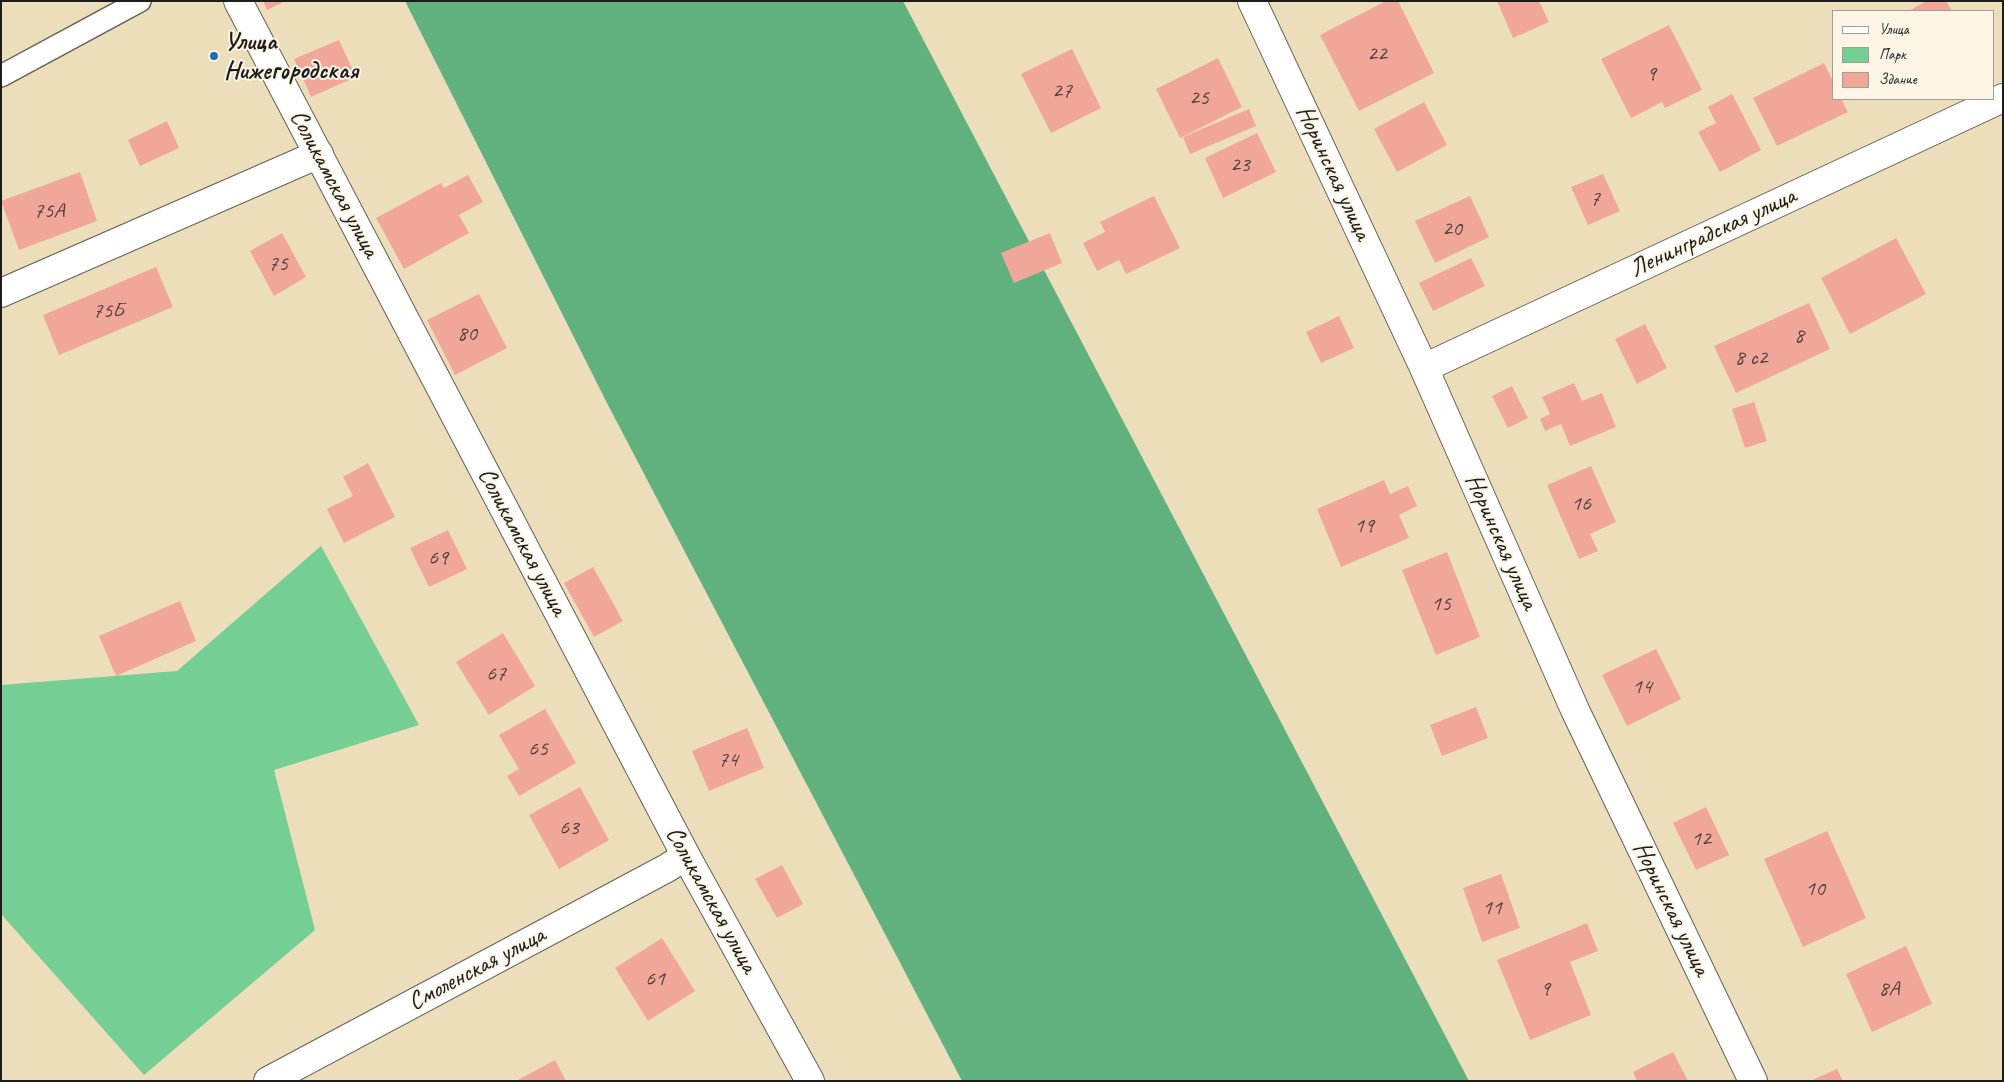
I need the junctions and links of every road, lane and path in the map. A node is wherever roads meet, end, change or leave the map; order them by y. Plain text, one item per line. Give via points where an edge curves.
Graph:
1 (140, 1) edge
2 (238, 1) edge
3 (1252, 1) edge
4 (1, 76) edge
5 (2003, 98) edge
6 (318, 154) junction
7 (1, 293) edge
8 (1424, 368) junction
9 (686, 856) junction
10 (268, 1081) edge
11 (810, 1081) edge
12 (1754, 1081) edge

1 - 4 lane
2 - 6 street, Соликамская улица
3 - 8 street, Норинская улица
5 - 8 street, Ленинградская улица
6 - 7 street
6 - 9 street, Соликамская улица
8 - 12 street, Норинская улица via 1575,710
9 - 10 street, Смоленская улица
9 - 11 street, Соликамская улица

